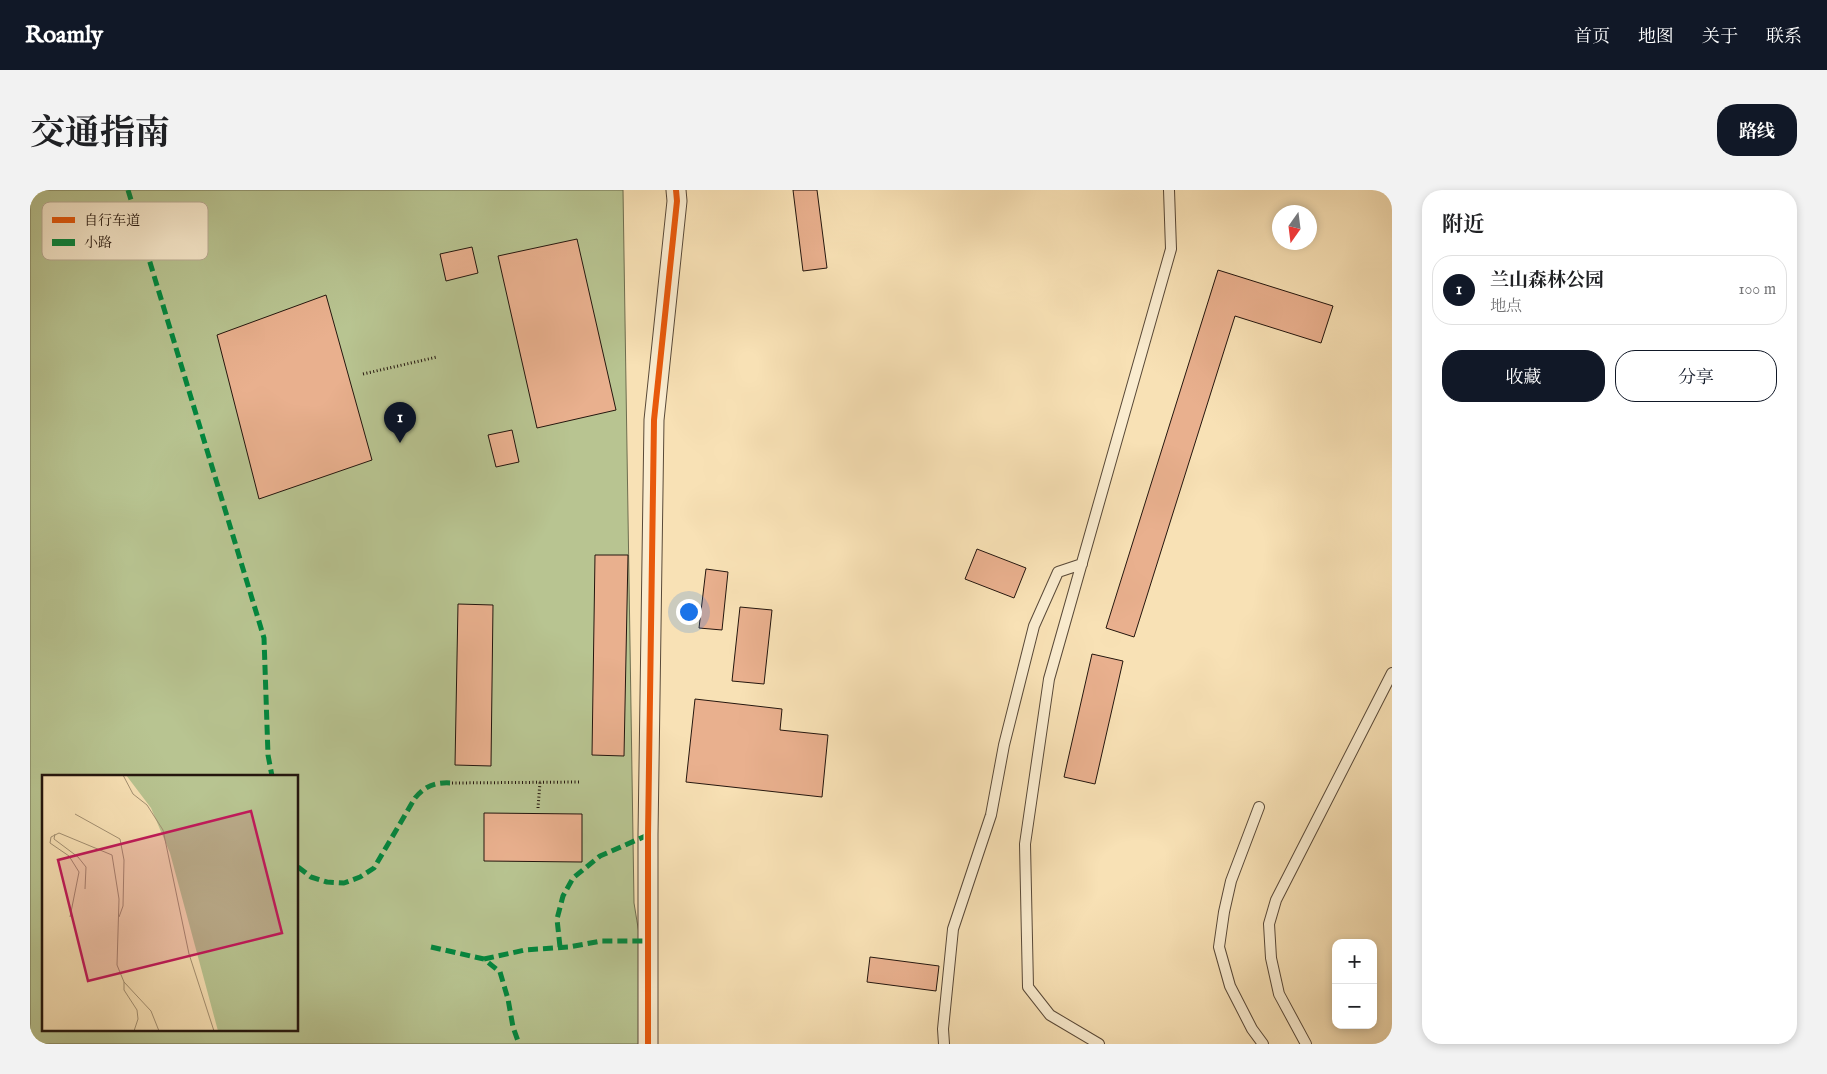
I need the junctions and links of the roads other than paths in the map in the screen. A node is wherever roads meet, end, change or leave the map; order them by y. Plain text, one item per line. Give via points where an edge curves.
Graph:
1 (676, 190) edge
2 (1169, 190) edge
3 (1082, 564) junction
4 (1392, 674) edge
5 (1259, 807) dead end
6 (648, 1044) edge
7 (944, 1044) edge
8 (1099, 1044) edge
9 (1263, 1044) edge
10 (1306, 1044) edge

1 - 6 street via 654,420
2 - 3 lane via 1172,249
3 - 7 lane via 1058,572 1034,626 1004,745 991,815 953,929 942,1029
3 - 8 lane via 1049,679 1025,844 1028,987 1050,1015
4 - 10 lane via 1276,900 1270,924 1271,958 1279,994
5 - 9 lane via 1231,881 1219,947 1230,986 1252,1030

